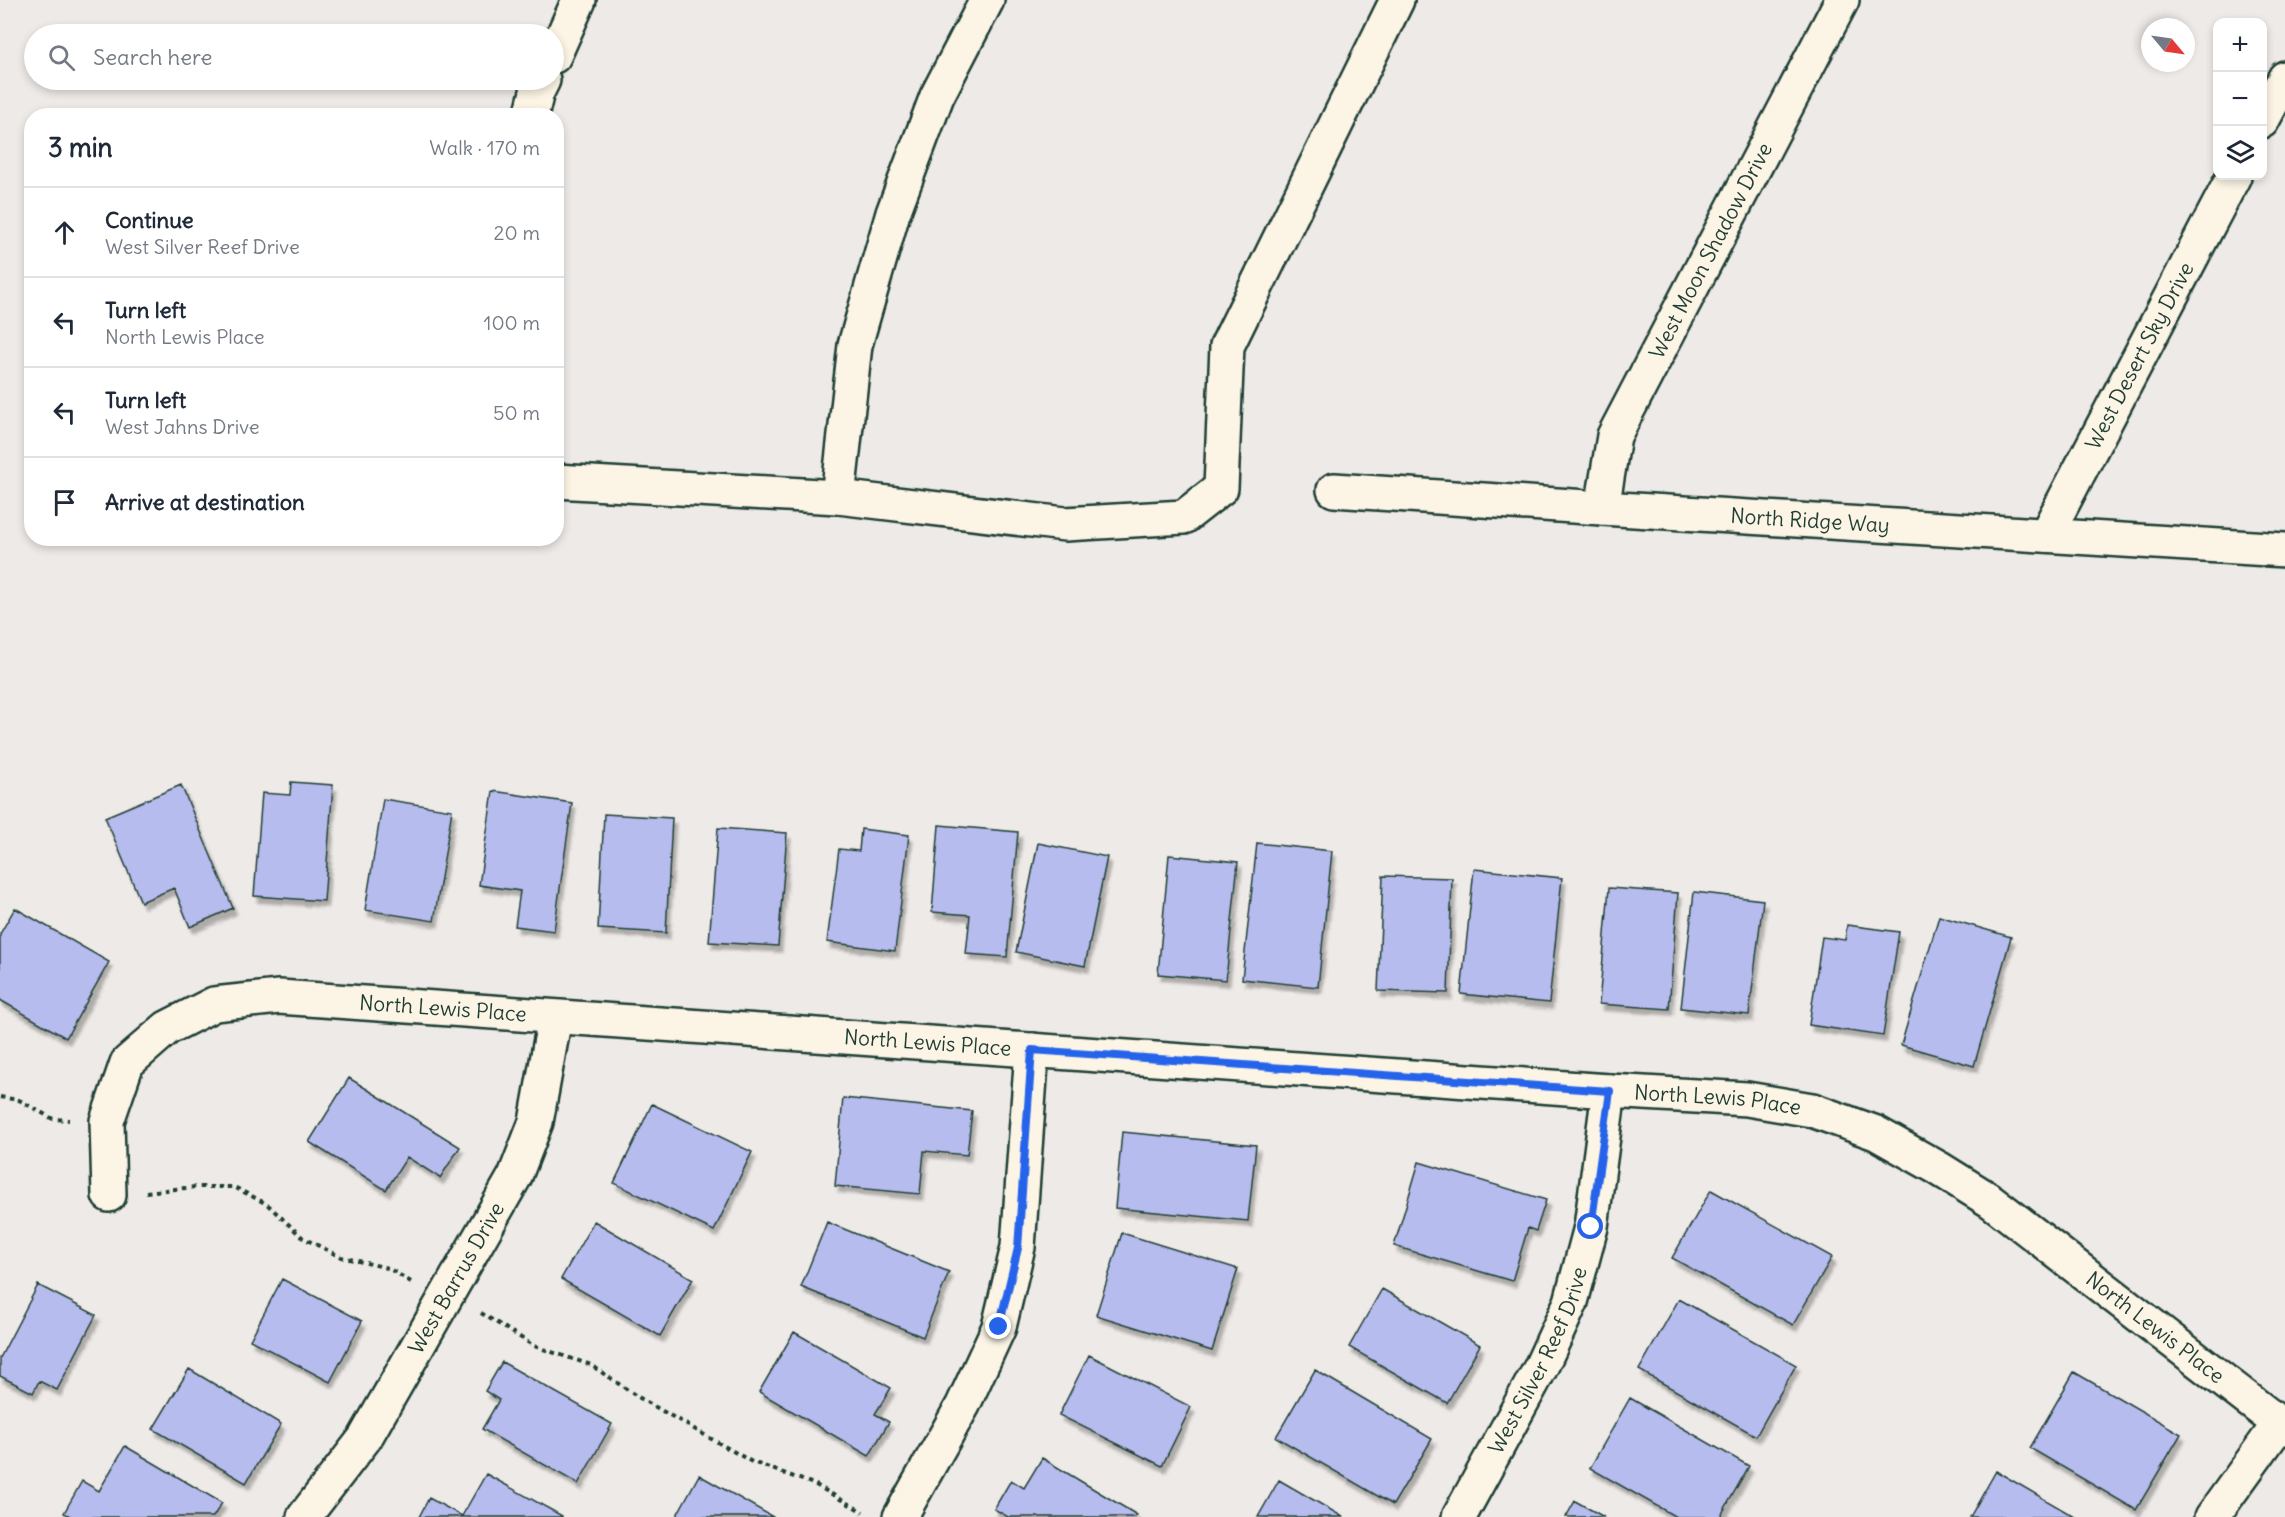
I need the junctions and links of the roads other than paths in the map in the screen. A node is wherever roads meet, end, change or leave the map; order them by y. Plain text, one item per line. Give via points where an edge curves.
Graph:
1 (579, 0) edge
2 (987, 0) edge
3 (1396, 0) edge
4 (1842, 0) edge
5 (564, 34) edge
6 (2285, 78) edge
7 (538, 90) edge
8 (533, 108) edge
9 (2267, 112) edge
10 (2232, 180) edge
11 (564, 481) edge
12 (1334, 490) dead end
13 (838, 496) junction
14 (1602, 508) junction
15 (2046, 535) junction
16 (2285, 550) edge
17 (555, 1017) junction
18 (1032, 1050) junction
19 (1610, 1091) junction
20 (109, 1195) road end
21 (2282, 1426) edge
22 (304, 1517) edge
23 (900, 1517) edge
24 (1460, 1517) edge
25 (2212, 1517) edge

1 - 5 street
2 - 13 street via 937,96 893,213 855,345
3 - 13 street via 1227,346 1221,488 1184,517 1065,524
4 - 14 street, West Moon Shadow Drive via 1614,436
6 - 9 street
7 - 8 street
10 - 15 street, West Desert Sky Drive
11 - 13 street
12 - 14 street, North Ridge Way
14 - 15 street, North Ridge Way
15 - 16 street, North Ridge Way
17 - 18 street, North Lewis Place
17 - 20 street, North Lewis Place via 279,997 214,1004 167,1028 127,1063 107,1121
17 - 22 street, West Barrus Drive via 536,1122 515,1176 365,1438
18 - 19 street, North Lewis Place
18 - 23 street via 1018,1248 999,1327 963,1405
19 - 21 street, North Lewis Place via 1747,1099 1812,1110 1876,1133 1991,1202
19 - 24 street, West Silver Reef Drive via 1591,1227 1571,1302
21 - 25 street

